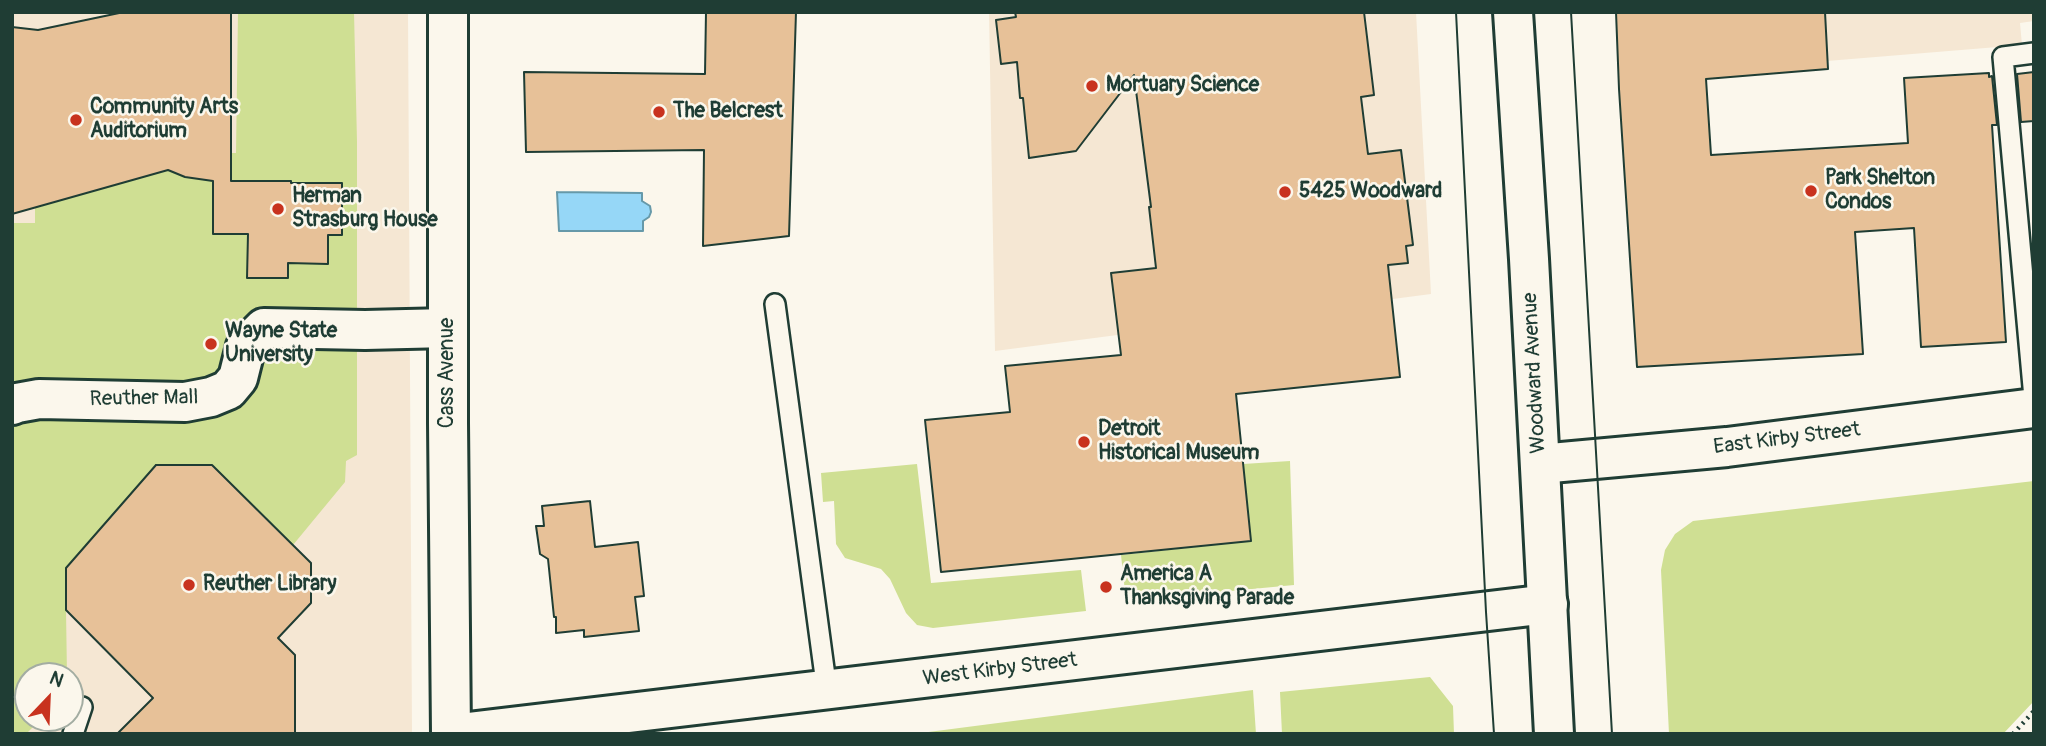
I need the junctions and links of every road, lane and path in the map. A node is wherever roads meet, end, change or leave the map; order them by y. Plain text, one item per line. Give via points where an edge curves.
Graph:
1 (449, 12) edge
2 (1513, 12) edge
3 (2034, 53) edge
4 (775, 304) dead end
5 (448, 328) junction
6 (2034, 398) edge
7 (12, 405) edge
8 (2034, 408) edge
9 (1540, 464) junction
10 (1548, 604) junction
11 (827, 691) junction
12 (2034, 711) edge
13 (451, 734) edge
14 (1555, 734) edge
15 (2013, 734) edge

1 - 5 street, Cass Avenue
2 - 9 street, Woodward Avenue
3 - 6 lane via 2003,57
4 - 11 lane
5 - 7 street, Reuther Mall via 264,328 247,346 237,378 228,390 211,397 185,402 39,399
5 - 13 street, Cass Avenue
8 - 9 street, East Kirby Street via 1727,447
9 - 10 street, Woodward Avenue
10 - 11 street, West Kirby Street
10 - 14 street, Woodward Avenue
11 - 13 street, West Kirby Street
12 - 15 path

